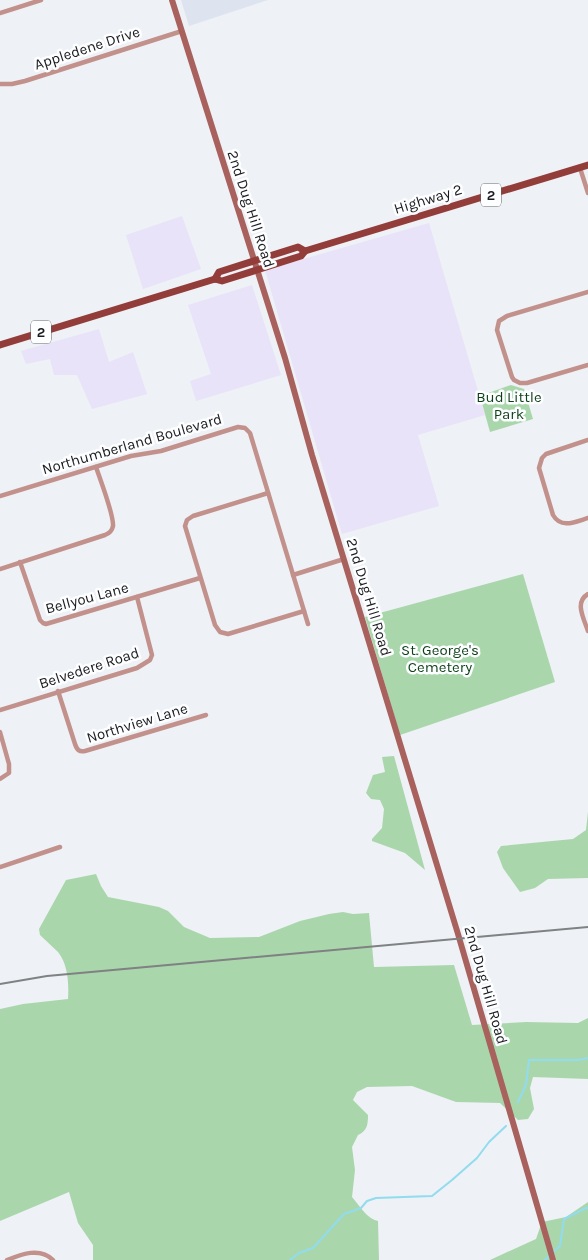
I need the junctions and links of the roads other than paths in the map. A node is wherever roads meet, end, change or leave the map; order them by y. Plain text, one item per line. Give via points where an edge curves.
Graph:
1 (41, 0) edge
2 (172, 0) edge
3 (0, 13) edge
4 (182, 31) junction
5 (0, 84) edge
6 (588, 166) edge
7 (580, 168) junction
8 (588, 193) edge
9 (305, 251) junction
10 (255, 261) junction
11 (258, 270) junction
12 (215, 279) junction
13 (588, 292) edge
14 (0, 345) edge
15 (588, 365) edge
16 (588, 440) edge
17 (96, 467) junction
18 (268, 493) junction
19 (0, 496) edge
20 (588, 518) edge
21 (344, 559) junction
22 (20, 562) junction
23 (0, 569) edge
24 (293, 575) junction
25 (200, 578) junction
26 (588, 594) edge
27 (137, 597) junction
28 (304, 611) junction
29 (308, 624) dead end
30 (588, 631) edge
31 (58, 691) junction
32 (0, 710) edge
33 (206, 715) dead end
34 (0, 732) edge
35 (0, 779) edge
36 (60, 847) dead end
37 (0, 867) edge
38 (8, 1260) edge
39 (53, 1260) edge
40 (553, 1260) edge

1 - 3 street
2 - 4 street, 2nd Dug Hill Road
4 - 5 street, Appledene Drive via 26,81
4 - 10 street, 2nd Dug Hill Road
6 - 7 main road, Highway 2 / 2
7 - 8 street
7 - 9 main road, Highway 2 / 2
9 - 10 main road, Highway 2 / 2 via 298,247
9 - 11 main road, Highway 2 / 2 via 301,256
10 - 11 street, 2nd Dug Hill Road
10 - 12 main road, Highway 2 / 2 via 219,272
11 - 12 main road, Highway 2 / 2 via 222,281
11 - 21 street, 2nd Dug Hill Road
12 - 14 main road, Highway 2 / 2
13 - 15 street via 506,316 499,322 497,330 512,377 520,383 531,383
16 - 20 street via 546,454 539,468 556,519 570,524
17 - 18 street, Northumberland Boulevard via 238,427 245,428 250,433
17 - 19 street, Northumberland Boulevard
17 - 22 street via 112,517 110,533
18 - 24 street, Northumberland Boulevard
18 - 25 street via 187,520 185,526
21 - 24 street
21 - 40 street, 2nd Dug Hill Road
22 - 23 street
22 - 27 street, Bellyou Lane via 43,624
24 - 28 street
25 - 27 street, Bellyou Lane
25 - 28 street via 220,632 228,634
26 - 30 street via 580,606
27 - 31 street, Belvedere Road via 152,655 150,660 137,668
28 - 29 street
31 - 32 street, Belvedere Road
31 - 33 street, Northview Lane via 80,752
34 - 35 street via 9,766 9,772
36 - 37 street
38 - 39 street via 30,1252

